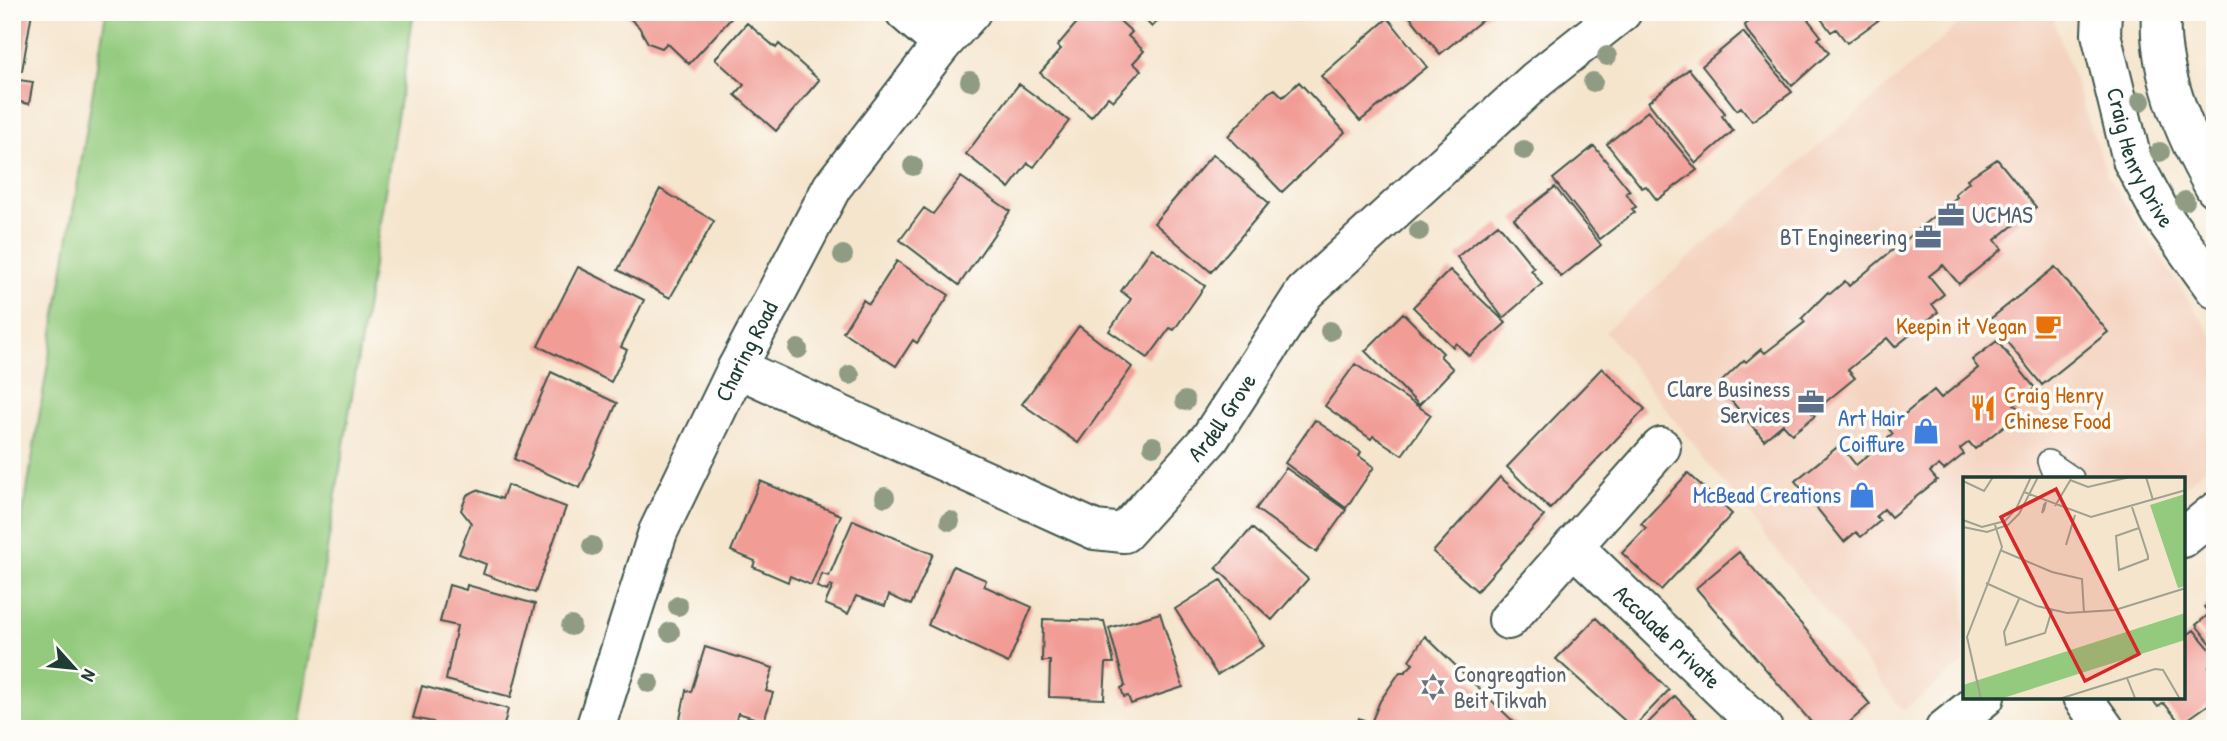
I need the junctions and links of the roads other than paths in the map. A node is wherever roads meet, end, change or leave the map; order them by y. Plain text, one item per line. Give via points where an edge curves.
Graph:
1 (905, 12) edge
2 (971, 12) edge
3 (1622, 12) edge
4 (2102, 12) edge
5 (2161, 12) edge
6 (942, 44) junction
7 (2215, 188) edge
8 (2215, 289) edge
9 (737, 368) junction
10 (1661, 447) dead end
11 (2055, 477) edge
12 (2072, 477) edge
13 (2215, 512) edge
14 (2185, 536) edge
15 (1573, 546) junction
16 (1508, 620) dead end
17 (1982, 699) edge
18 (2083, 699) edge
19 (595, 729) edge
20 (1763, 729) edge
21 (1945, 729) edge
22 (2105, 729) edge

1 - 6 street
2 - 6 street, Charing Road
3 - 9 street, Ardell Grove via 1535,80 1304,293 1210,438 1124,533 1095,530
4 - 8 street, Craig Henry Drive via 2101,34 2132,160 2161,214
5 - 7 street via 2164,61 2180,115
6 - 9 street, Charing Road via 832,187
9 - 19 street, Charing Road via 658,532
10 - 15 street
11 - 12 lane via 2048,461
13 - 14 street
15 - 16 street
15 - 20 street, Accolade Private
17 - 21 street
18 - 22 street

